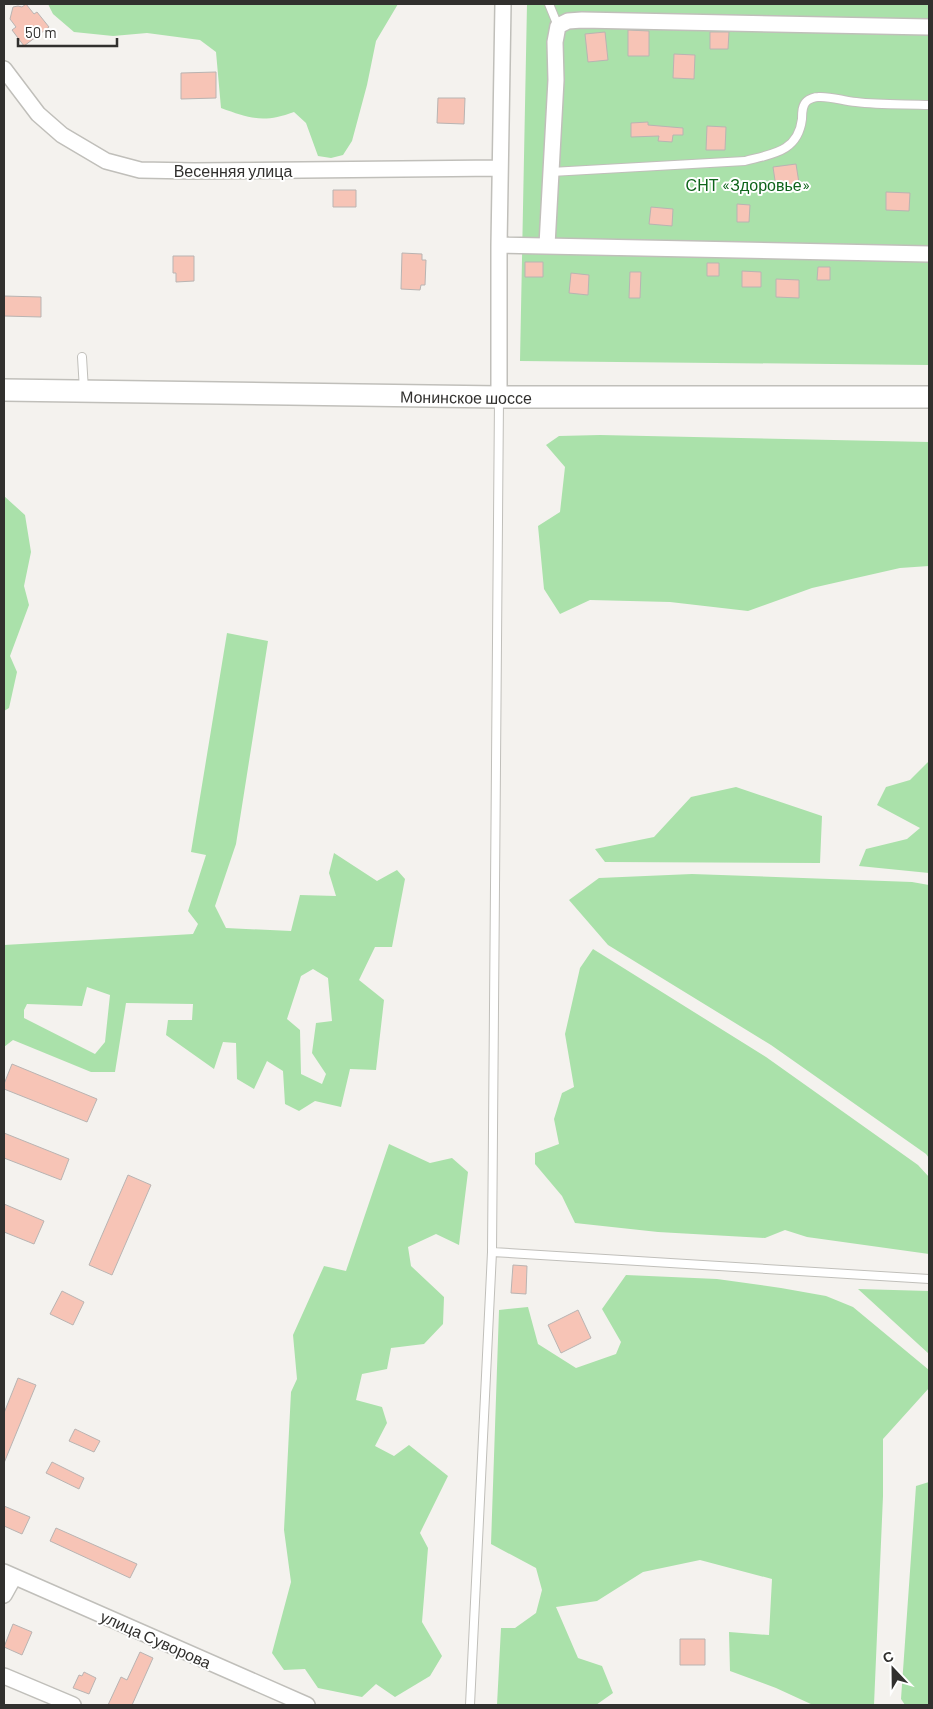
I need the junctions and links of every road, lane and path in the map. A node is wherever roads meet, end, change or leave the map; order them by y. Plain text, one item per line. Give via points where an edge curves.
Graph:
1 (503, 4) edge
2 (550, 4) edge
3 (558, 26) junction
4 (929, 27) edge
5 (4, 69) edge
6 (929, 105) edge
7 (500, 168) junction
8 (551, 172) junction
9 (499, 245) junction
10 (547, 245) junction
11 (929, 254) edge
12 (82, 357) dead end
13 (4, 390) edge
14 (84, 391) junction
15 (929, 396) edge
16 (499, 397) junction
17 (492, 1252) junction
18 (929, 1278) edge
19 (9, 1575) edge
20 (4, 1595) edge
21 (4, 1676) edge
22 (73, 1705) edge
23 (307, 1705) edge
24 (470, 1705) edge

1 - 7 street
2 - 3 lane
3 - 4 street via 582,20
3 - 8 street
5 - 7 street, Весенняя улица via 38,114 62,135 106,161 140,170
6 - 8 lane via 816,97 806,102 798,134 790,144 770,154 745,161
7 - 9 street
8 - 10 street
9 - 10 street
9 - 16 street
10 - 11 street
12 - 14 lane
13 - 14 main road, Монинское шоссе
14 - 16 main road, Монинское шоссе
15 - 16 main road, Монинское шоссе
16 - 17 lane
17 - 18 lane
17 - 24 lane
19 - 20 street
19 - 23 street, улица Суворова
21 - 22 street

